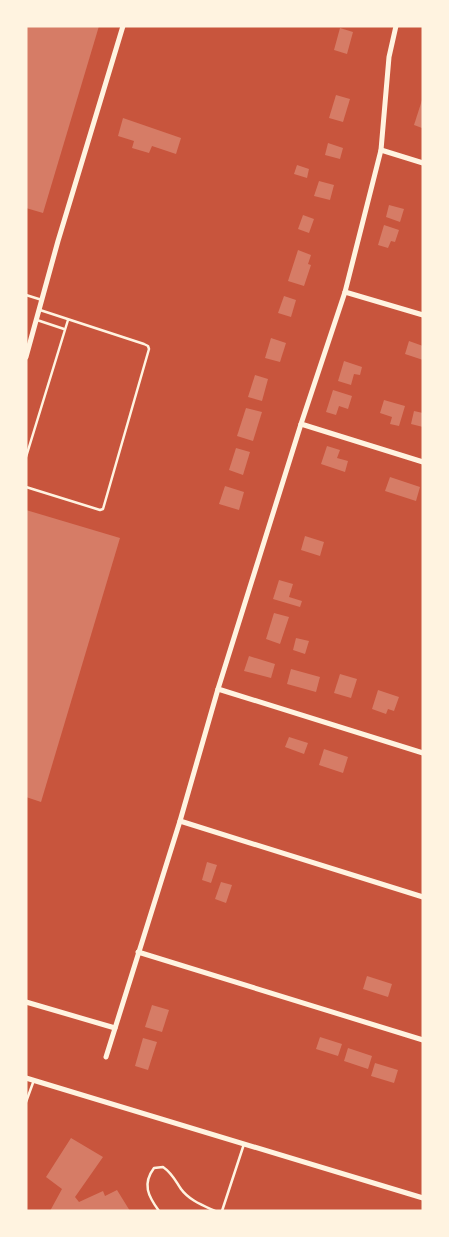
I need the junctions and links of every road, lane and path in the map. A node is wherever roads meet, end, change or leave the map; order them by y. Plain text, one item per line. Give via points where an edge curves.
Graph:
1 (123, 26) edge
2 (396, 26) edge
3 (381, 150) junction
4 (423, 163) edge
5 (345, 292) junction
6 (26, 296) edge
7 (43, 301) junction
8 (40, 310) junction
9 (423, 315) edge
10 (37, 320) junction
11 (68, 320) junction
12 (65, 329) junction
13 (26, 357) edge
14 (302, 424) junction
15 (26, 456) edge
16 (423, 462) edge
17 (26, 487) edge
18 (218, 689) junction
19 (423, 753) edge
20 (180, 821) junction
21 (423, 897) edge
22 (138, 952) junction
23 (26, 1002) edge
24 (115, 1028) junction
25 (423, 1040) edge
26 (106, 1057) dead end
27 (26, 1078) edge
28 (34, 1080) junction
29 (26, 1102) edge
30 (244, 1144) junction
31 (423, 1198) edge
32 (159, 1211) edge
33 (215, 1211) edge
34 (222, 1211) edge

1 - 7 street
2 - 3 street via 389,56
3 - 4 street
3 - 5 street
5 - 9 street
5 - 14 street
6 - 7 lane
7 - 8 street
8 - 10 street
8 - 11 lane
10 - 12 lane
10 - 13 street
11 - 12 lane
11 - 17 lane via 144,344 149,349 103,509
12 - 15 lane
14 - 16 street
14 - 18 street
18 - 19 street
18 - 20 street
20 - 21 street
20 - 22 street
22 - 24 street
22 - 25 street
23 - 24 street
24 - 26 street
27 - 28 street
28 - 29 lane
28 - 30 street
30 - 31 street
30 - 34 lane
32 - 33 lane via 151,1199 147,1177 154,1168 163,1167 171,1172 190,1198

